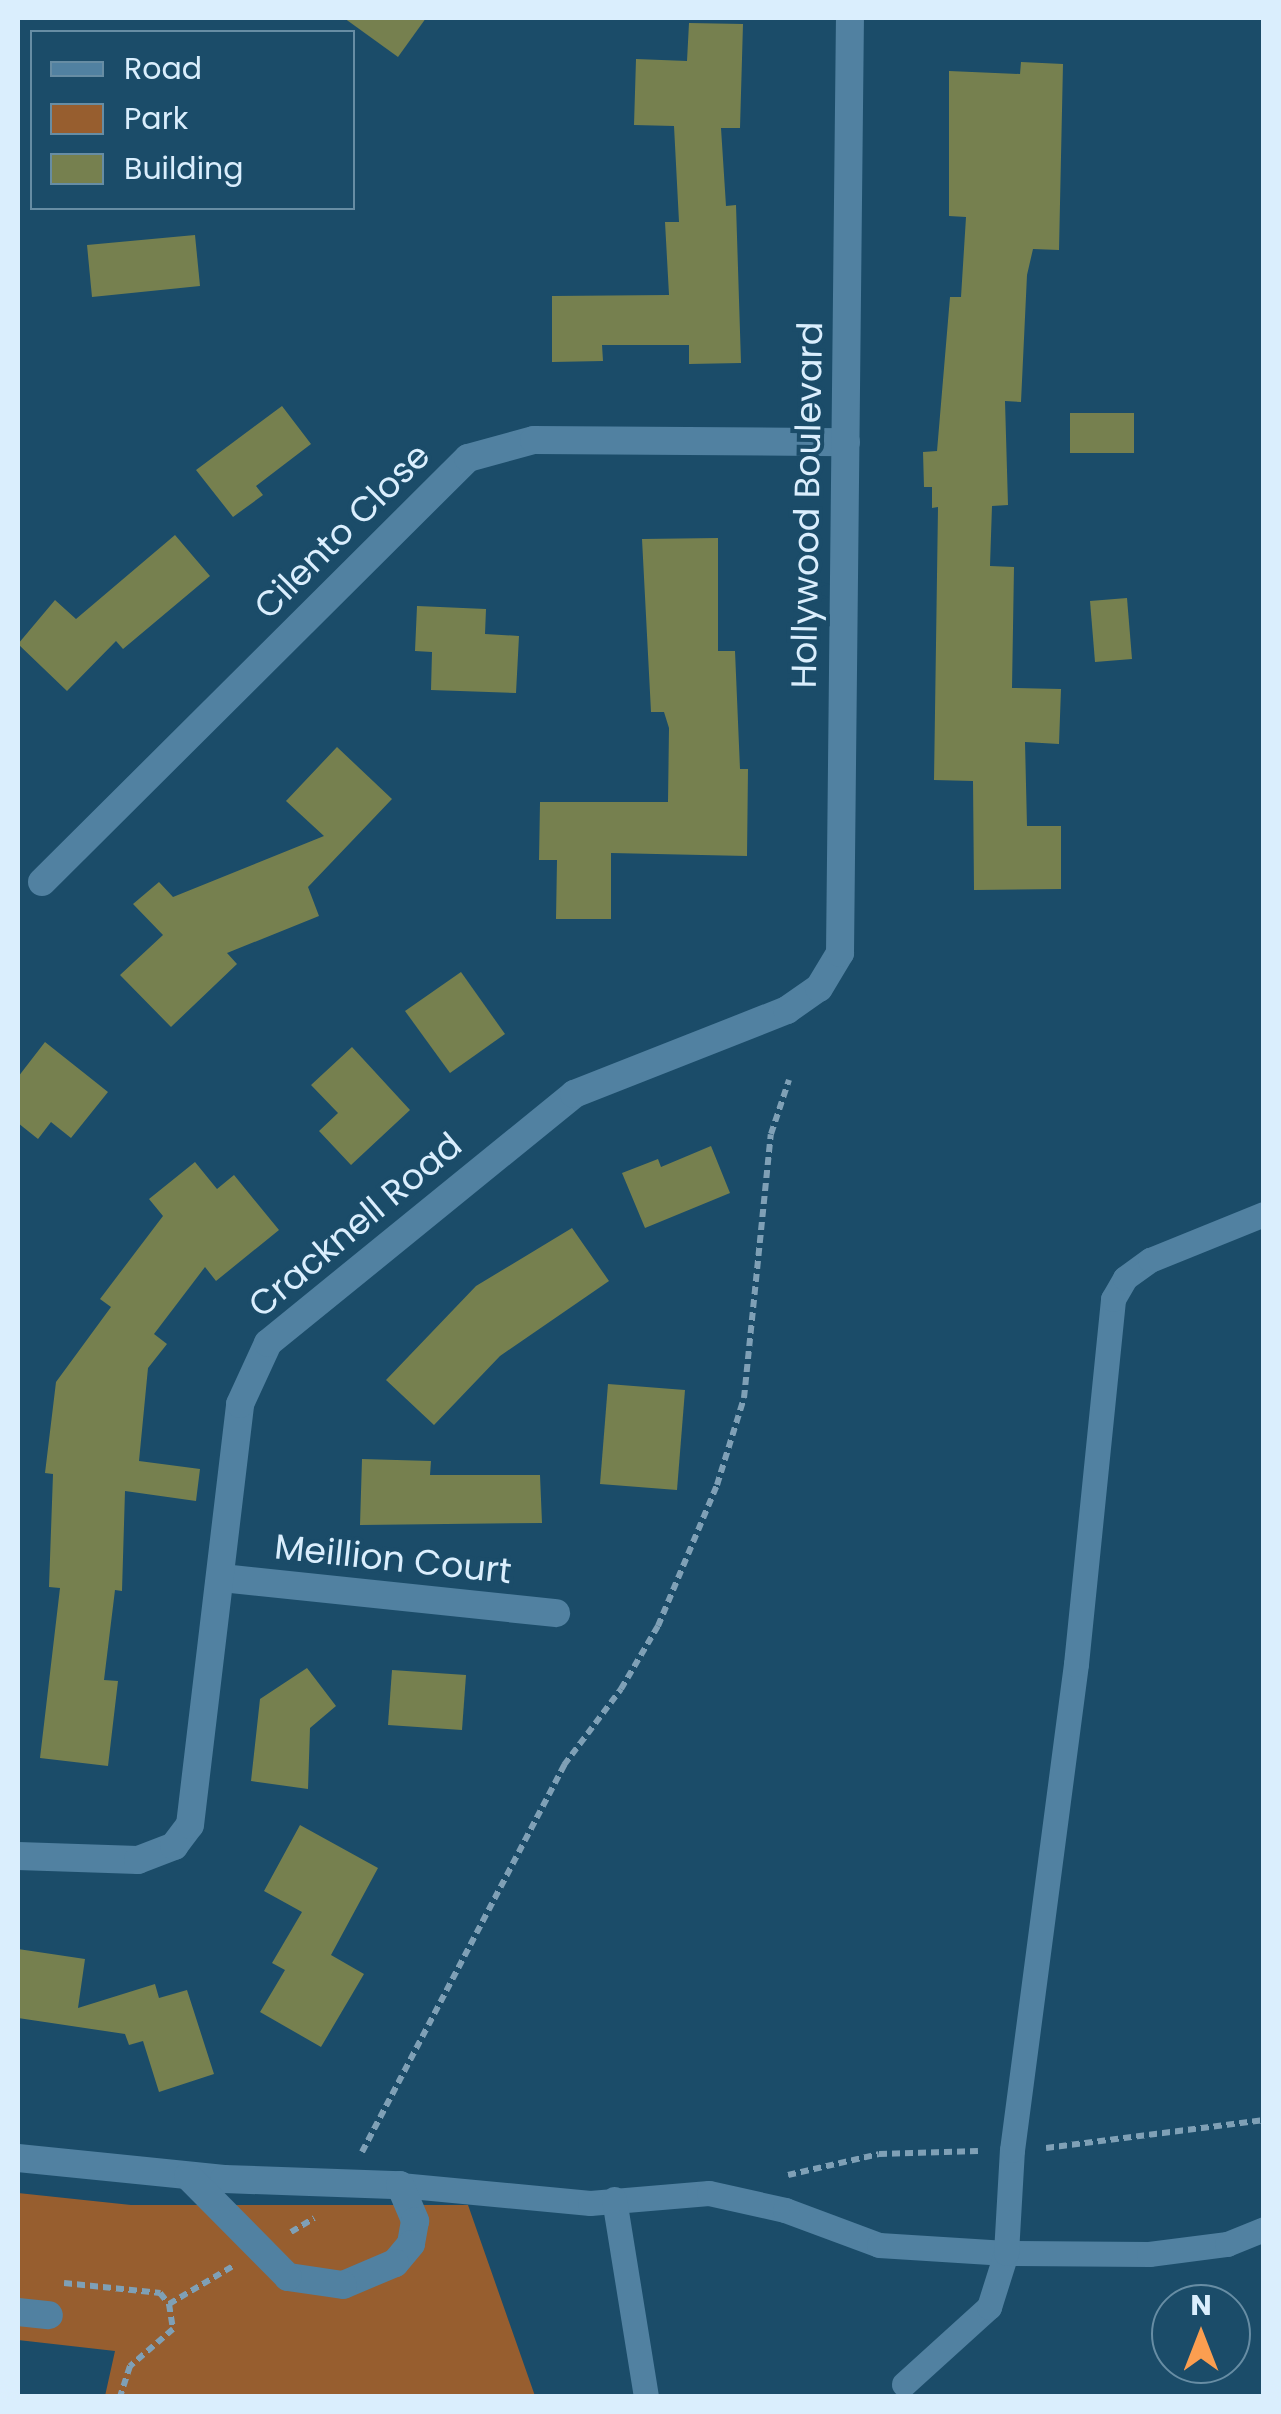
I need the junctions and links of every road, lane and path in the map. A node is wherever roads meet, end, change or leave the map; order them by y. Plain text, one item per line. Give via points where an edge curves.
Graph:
1 (850, 18) edge
2 (846, 442) junction
3 (42, 882) dead end
4 (819, 988) joint
5 (788, 1080) dead end
6 (1264, 1214) edge
7 (222, 1578) junction
8 (556, 1614) dead end
9 (18, 1856) edge
10 (18, 2158) edge
11 (188, 2176) junction
12 (344, 2179) junction
13 (400, 2186) junction
14 (614, 2199) junction
15 (1264, 2229) edge
16 (262, 2250) junction
17 (1006, 2253) junction
18 (57, 2282) dead end
19 (169, 2304) junction
20 (18, 2312) edge
21 (49, 2316) dead end
22 (904, 2384) dead end
23 (120, 2396) edge
24 (646, 2396) edge

1 - 2 street, Hollywood Boulevard
2 - 3 street, Cilento Close via 534,440 468,458
2 - 4 street, Hollywood Boulevard via 840,952
4 - 7 street, Cracknell Road via 787,1010 574,1094 294,1318 251,1369 240,1404
5 - 12 path via 771,1134 744,1398 717,1485 658,1626 564,1765
6 - 17 lane via 1150,1260 1126,1278 1114,1299 1076,1664 1012,2150
7 - 8 street, Meillion Court
7 - 9 street, Cracknell Road via 190,1825 174,1846 138,1860
10 - 11 street
11 - 12 street
11 - 16 street
12 - 13 street
12 - 16 path via 326,2210
13 - 14 lane via 590,2203
13 - 16 street via 415,2221 412,2244 395,2263 342,2284 288,2277
14 - 17 lane via 709,2193 785,2210 878,2245
14 - 24 lane
15 - 17 lane via 1227,2244 1148,2254
16 - 19 path
17 - 22 lane via 989,2307
18 - 19 path via 160,2294
19 - 23 path via 172,2329 130,2366
20 - 21 street

